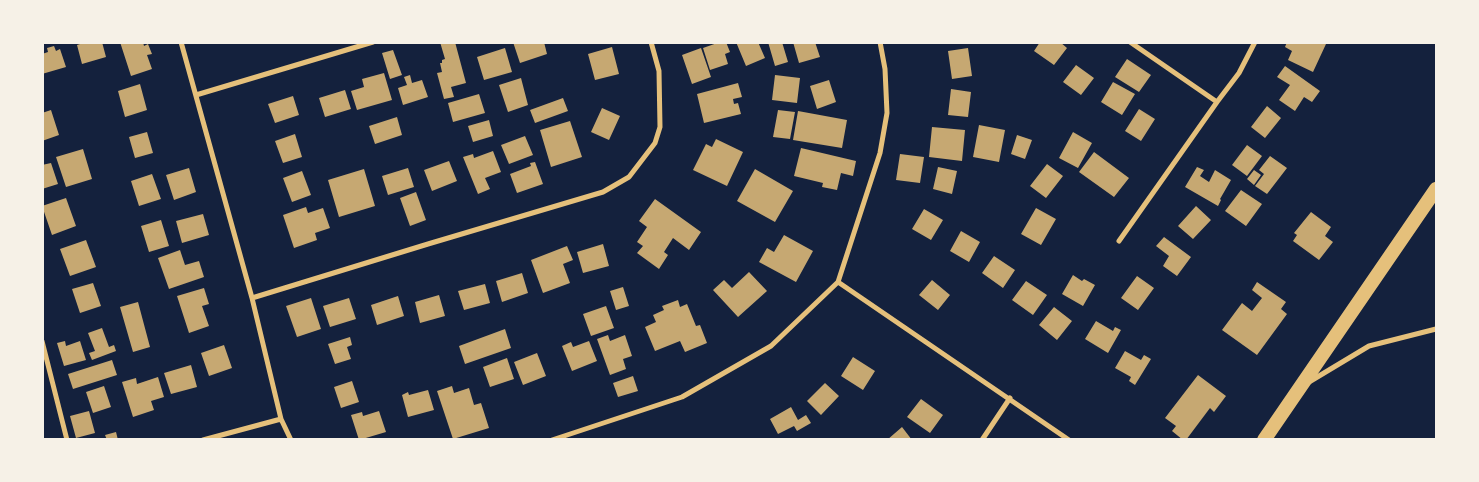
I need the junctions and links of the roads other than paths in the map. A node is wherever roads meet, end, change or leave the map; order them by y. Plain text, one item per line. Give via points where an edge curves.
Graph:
1 (181, 42) edge
2 (373, 42) edge
3 (652, 42) edge
4 (880, 42) edge
5 (1130, 42) edge
6 (1256, 42) edge
7 (196, 95) junction
8 (1217, 102) junction
9 (1436, 189) edge
10 (1119, 241) dead end
11 (838, 282) junction
12 (252, 298) junction
13 (1436, 329) edge
14 (42, 342) edge
15 (1301, 387) junction
16 (1010, 398) junction
17 (281, 419) junction
18 (67, 440) edge
19 (203, 440) edge
20 (291, 440) edge
21 (552, 440) edge
22 (982, 440) edge
23 (1069, 440) edge
24 (1264, 440) edge

1 - 7 street
2 - 7 street
3 - 12 street via 659,71 660,127 655,142 629,177 603,192
4 - 11 street via 887,113 880,153
5 - 8 street
6 - 8 street via 1240,73
7 - 12 street
8 - 10 street
9 - 15 highway
11 - 16 street
11 - 21 street via 771,346 682,397
12 - 17 street
13 - 15 street via 1369,346
14 - 18 street
15 - 24 highway
16 - 22 street
16 - 23 street
17 - 19 street
17 - 20 street

